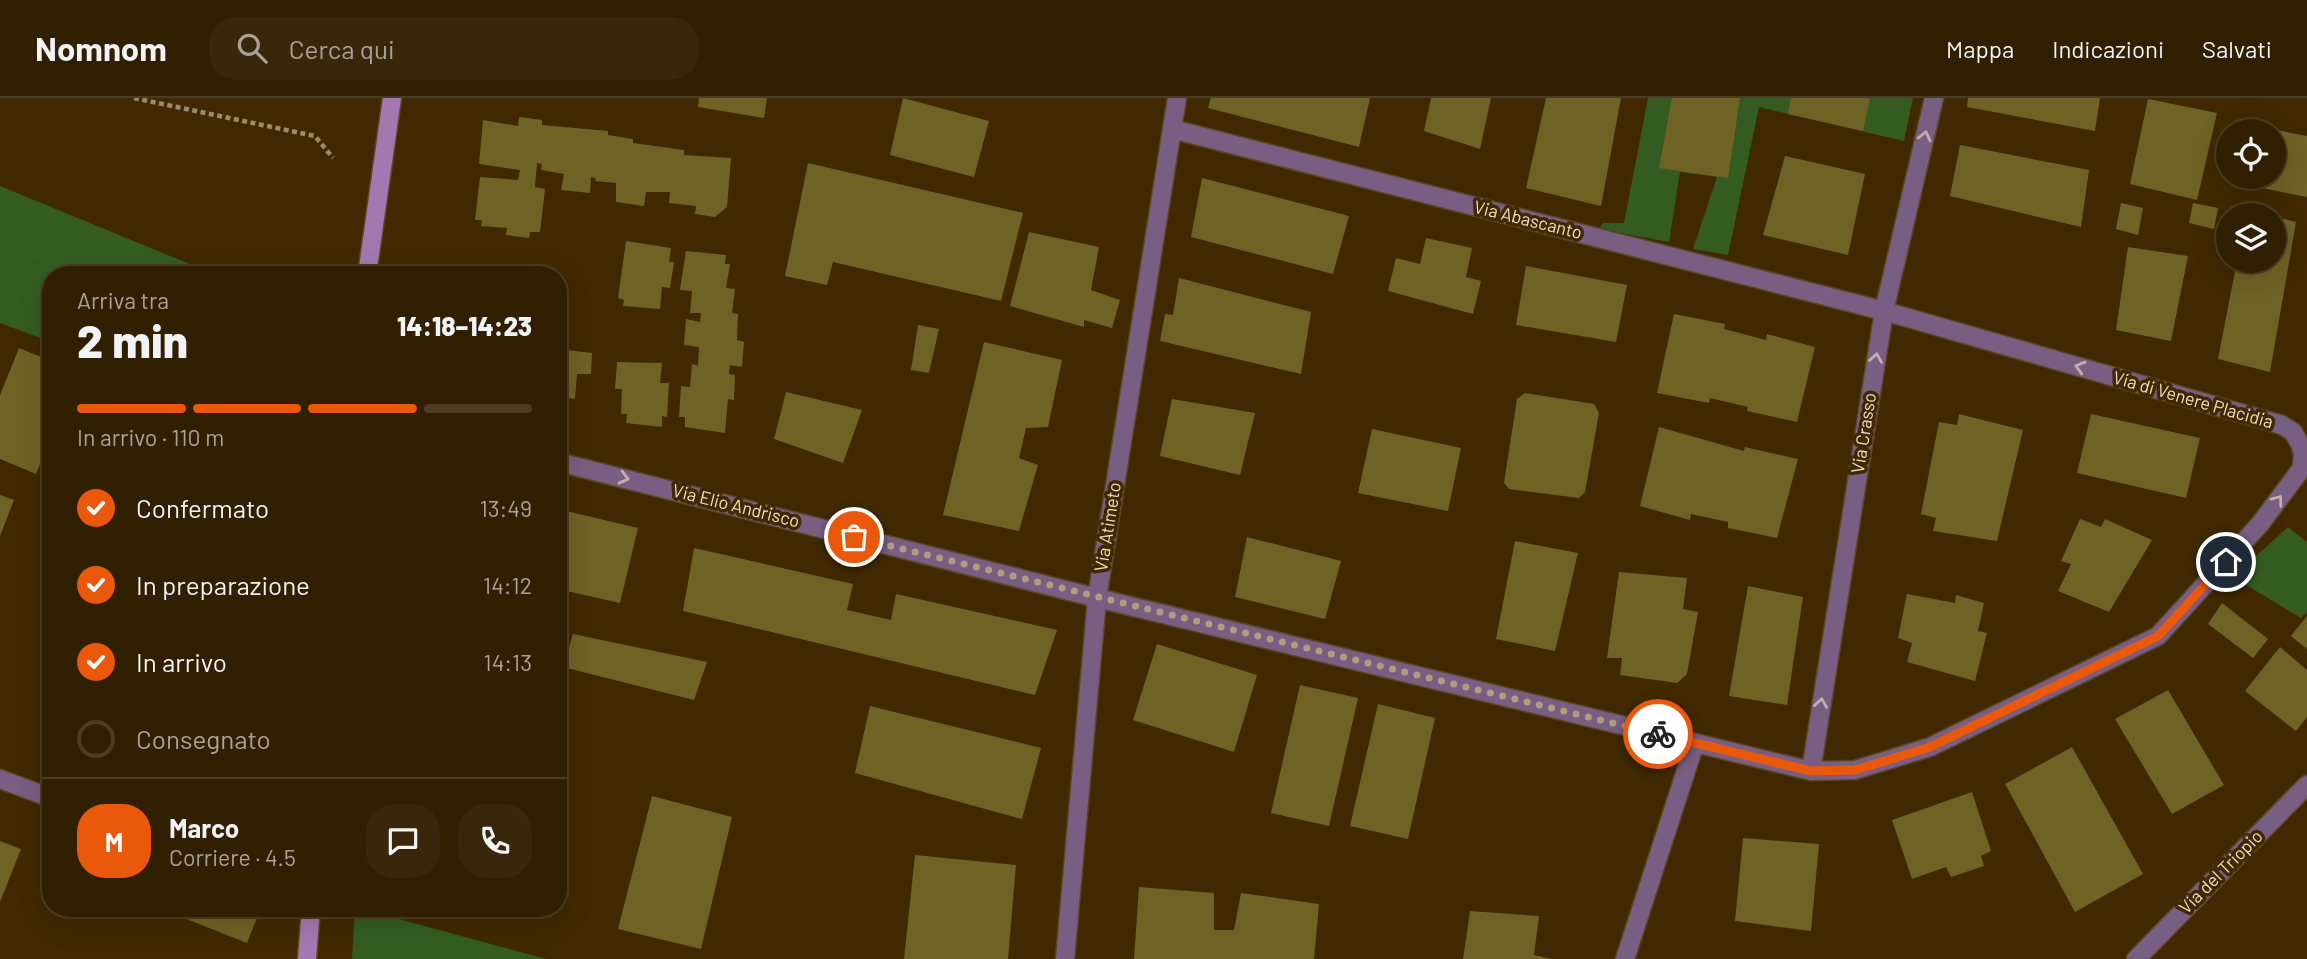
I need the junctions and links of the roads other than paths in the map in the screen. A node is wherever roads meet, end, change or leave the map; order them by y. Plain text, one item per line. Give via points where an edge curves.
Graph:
1 (392, 98) edge
2 (1177, 98) edge
3 (1934, 98) edge
4 (1172, 129) junction
5 (368, 266) edge
6 (1884, 311) junction
7 (567, 464) edge
8 (1097, 598) junction
9 (1695, 743) junction
10 (1811, 771) junction
11 (0, 779) edge
12 (2307, 785) edge
13 (42, 795) edge
14 (310, 917) edge
15 (307, 959) edge
16 (1065, 959) edge
17 (1625, 959) edge
18 (2136, 959) edge

1 - 5 street
2 - 4 street, Via Atimeto
6 -> 3 street, Via Crasso
4 - 6 street, Via Abascanto
4 - 8 street, Via Atimeto
10 -> 6 street, Via Crasso
10 -> 6 street, Via di Venere Placidia via 1855,770 1930,747 2158,636 2260,524 2302,468 2300,444 2282,425
7 -> 8 street, Via Elio Andrisco
8 - 9 street, Via Elio Andrisco
8 - 16 street, Via Atimeto
9 - 10 street, Via Elio Andrisco
9 - 17 street
11 - 13 street
12 - 18 street, Via del Triopio
14 - 15 street

